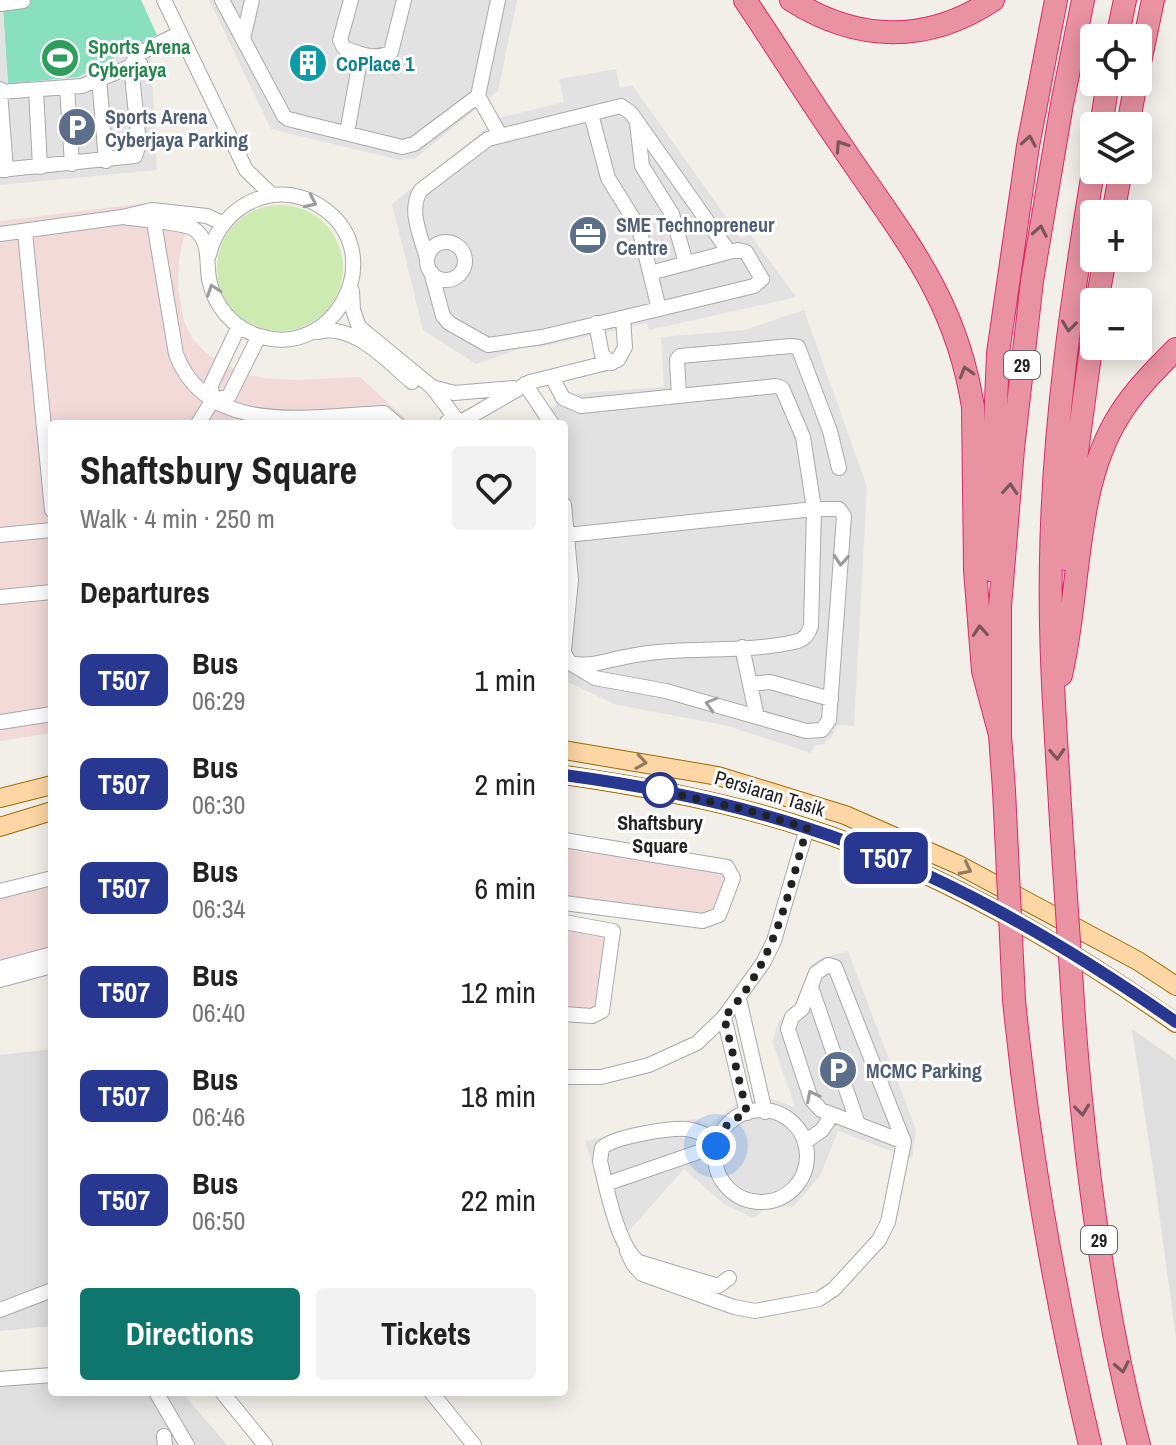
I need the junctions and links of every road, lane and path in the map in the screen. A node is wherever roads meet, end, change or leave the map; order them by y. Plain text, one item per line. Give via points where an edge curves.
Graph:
1 (164, 0) edge
2 (222, 0) edge
3 (252, 0) edge
4 (351, 0) edge
5 (404, 0) edge
6 (498, 0) edge
7 (745, 0) edge
8 (791, 0) edge
9 (993, 0) edge
10 (1056, 0) edge
11 (1083, 0) edge
12 (1125, 0) edge
13 (1153, 0) edge
14 (23, 1) edge
15 (0, 4) edge
16 (1120, 24) edge
17 (1148, 24) edge
18 (182, 38) junction
19 (243, 39) junction
20 (361, 55) junction
21 (131, 65) junction
22 (99, 78) junction
23 (67, 87) junction
24 (36, 90) junction
25 (0, 91) edge
26 (478, 96) junction
27 (591, 114) junction
28 (637, 121) junction
29 (347, 133) junction
30 (500, 135) junction
31 (106, 161) junction
32 (72, 164) junction
33 (40, 167) junction
34 (3, 170) edge
35 (246, 170) junction
36 (1091, 184) edge
37 (272, 195) junction
38 (249, 201) junction
39 (153, 216) junction
40 (222, 223) junction
41 (25, 232) junction
42 (0, 234) edge
43 (729, 252) junction
44 (209, 255) junction
45 (686, 263) junction
46 (354, 271) junction
47 (650, 273) junction
48 (659, 309) junction
49 (623, 318) junction
50 (596, 323) junction
51 (239, 326) junction
52 (306, 335) junction
53 (259, 336) junction
54 (1176, 349) edge
55 (1089, 360) edge
56 (612, 363) junction
57 (552, 377) junction
58 (521, 386) junction
59 (432, 387) junction
60 (679, 396) junction
61 (212, 401) junction
62 (200, 420) edge
63 (392, 420) edge
64 (451, 420) edge
65 (452, 420) edge
66 (459, 420) edge
67 (549, 420) edge
68 (839, 468) dead end
69 (48, 469) edge
70 (814, 509) junction
71 (48, 530) edge
72 (0, 535) edge
73 (568, 535) edge
74 (568, 546) edge
75 (48, 592) edge
76 (0, 597) edge
77 (1000, 607) junction
78 (1052, 618) junction
79 (742, 647) junction
80 (569, 658) edge
81 (750, 684) junction
82 (831, 699) junction
83 (1054, 704) junction
84 (48, 715) edge
85 (757, 717) junction
86 (0, 722) edge
87 (1000, 735) junction
88 (568, 751) edge
89 (568, 776) edge
90 (48, 786) edge
91 (0, 798) edge
92 (48, 812) edge
93 (0, 827) edge
94 (807, 828) junction
95 (568, 841) edge
96 (48, 879) edge
97 (0, 891) edge
98 (568, 904) edge
99 (568, 923) edge
100 (48, 955) edge
101 (48, 967) edge
102 (0, 968) edge
103 (0, 980) edge
104 (1176, 986) edge
105 (811, 987) junction
106 (739, 999) junction
107 (568, 1014) edge
108 (724, 1017) junction
109 (1176, 1023) edge
110 (568, 1077) edge
111 (765, 1112) junction
112 (747, 1113) junction
113 (832, 1115) junction
114 (858, 1124) junction
115 (805, 1142) junction
116 (904, 1142) junction
117 (716, 1143) junction
118 (606, 1184) junction
119 (627, 1251) junction
120 (729, 1278) dead end
121 (48, 1292) edge
122 (0, 1310) edge
123 (48, 1375) edge
124 (0, 1379) edge
125 (158, 1396) edge
126 (225, 1396) edge
127 (434, 1396) edge
128 (187, 1445) edge
129 (265, 1445) edge
130 (474, 1445) edge
131 (1090, 1445) edge
132 (1139, 1445) edge

1 - 18 street
2 - 19 street
3 - 19 street
4 - 20 street via 340,40 344,48
5 - 20 street via 391,52
6 - 26 street
87 -> 7 highway via 983,671 975,570 973,407 949,315 918,256
8 - 9 highway via 826,20 889,32 936,27
77 -> 10 highway via 991,525 998,353
77 -> 11 highway, 29 via 1032,281
12 - 16 highway
13 - 17 highway
14 - 15 street
18 - 21 street
18 - 35 street
19 - 29 street via 284,116
20 - 29 street
21 - 22 street
21 - 31 street via 138,152 131,159
22 - 23 street
22 - 31 street
23 - 24 street
23 - 32 street
24 - 25 street
24 - 33 street
25 - 34 street
26 - 29 street via 408,146
26 - 30 street
27 - 28 street via 621,106
27 - 30 street
27 - 47 street via 608,178 639,228
28 - 43 street
28 - 45 street via 642,166 672,214
30 - 50 street via 416,197 414,210 443,316 488,345
31 - 32 street
32 - 33 street
33 - 34 street
35 - 37 street
35 - 38 street
36 -> 78 highway, 29 via 1065,358 1053,509
37 - 38 street
37 -> 46 street via 306,198 335,218 352,248
38 - 40 street
39 - 40 street via 207,216
39 - 41 street
39 - 44 street via 192,228
39 - 61 street via 176,354 189,381
40 - 44 street
41 - 42 street
41 - 69 street
43 - 45 street
43 - 48 street via 746,252 761,275 759,283
51 -> 44 street via 213,295
45 - 47 street
46 - 52 street via 349,294 336,315
46 - 59 street via 351,298 359,327
47 - 48 street
48 - 49 street
49 - 50 street
49 - 56 street via 623,354
50 - 56 street via 602,355
51 - 53 street
51 - 61 street via 211,385
52 - 53 street
52 - 64 street via 332,329 355,337 423,390
53 - 61 street via 229,396
54 - 83 highway via 1119,414 1100,456
55 - 78 highway via 1066,562
56 - 57 street
57 - 58 street
57 - 60 street via 563,398 575,406
58 - 59 street via 454,393
58 - 66 street
58 - 67 street
59 - 65 street
60 - 68 street via 680,356 798,347
60 - 70 street via 782,388 803,437
61 - 62 street
61 - 63 street via 253,416 384,413
70 - 73 street
70 - 79 street via 808,634 793,643
70 -> 82 street via 834,507 844,516
71 - 72 street
74 - 80 street
75 - 76 street
77 - 87 highway, 29
78 - 83 highway, 29
79 - 80 street
79 - 81 street
85 -> 80 street via 595,678
81 - 82 street via 770,682
81 - 85 street
82 - 85 street via 822,730 806,731
83 -> 132 highway, 29, bridge via 1080,1102 1106,1291
84 - 86 street
87 - 131 highway, 29, bridge via 1024,1098 1050,1266
88 -> 104 main road, Persiaran Tasik via 718,776 845,815 959,865
89 - 94 main road, Persiaran Tasik via 681,794
90 - 91 main road
92 - 93 main road
94 - 106 street via 774,941
94 - 109 main road, Persiaran Tasik via 976,899
95 - 98 street via 727,867 733,878 719,915 703,921
96 - 97 street
99 - 107 street via 613,931 602,1011 592,1016
100 - 102 street
101 - 103 street
113 -> 105 street via 811,1099 788,1029
105 - 114 street
105 - 116 street via 821,969 835,967
106 - 108 street
106 - 111 street
108 - 110 street via 697,1043 649,1065 601,1077
108 - 112 street
111 - 112 street
111 - 115 street via 792,1121
112 - 117 street via 729,1123
113 - 114 street
113 - 115 street
114 - 116 street
115 - 117 street via 808,1160 801,1182 785,1196 764,1201 742,1199 725,1187 716,1165
116 - 119 street via 888,1222 879,1240 819,1299 755,1311 734,1307 642,1274
117 - 118 street
117 - 118 street via 684,1129 613,1140 600,1154
118 - 119 street
119 - 120 street via 639,1262 709,1284 718,1286
121 - 122 street
123 - 124 street
125 - 128 street
126 - 129 street
127 - 130 street

